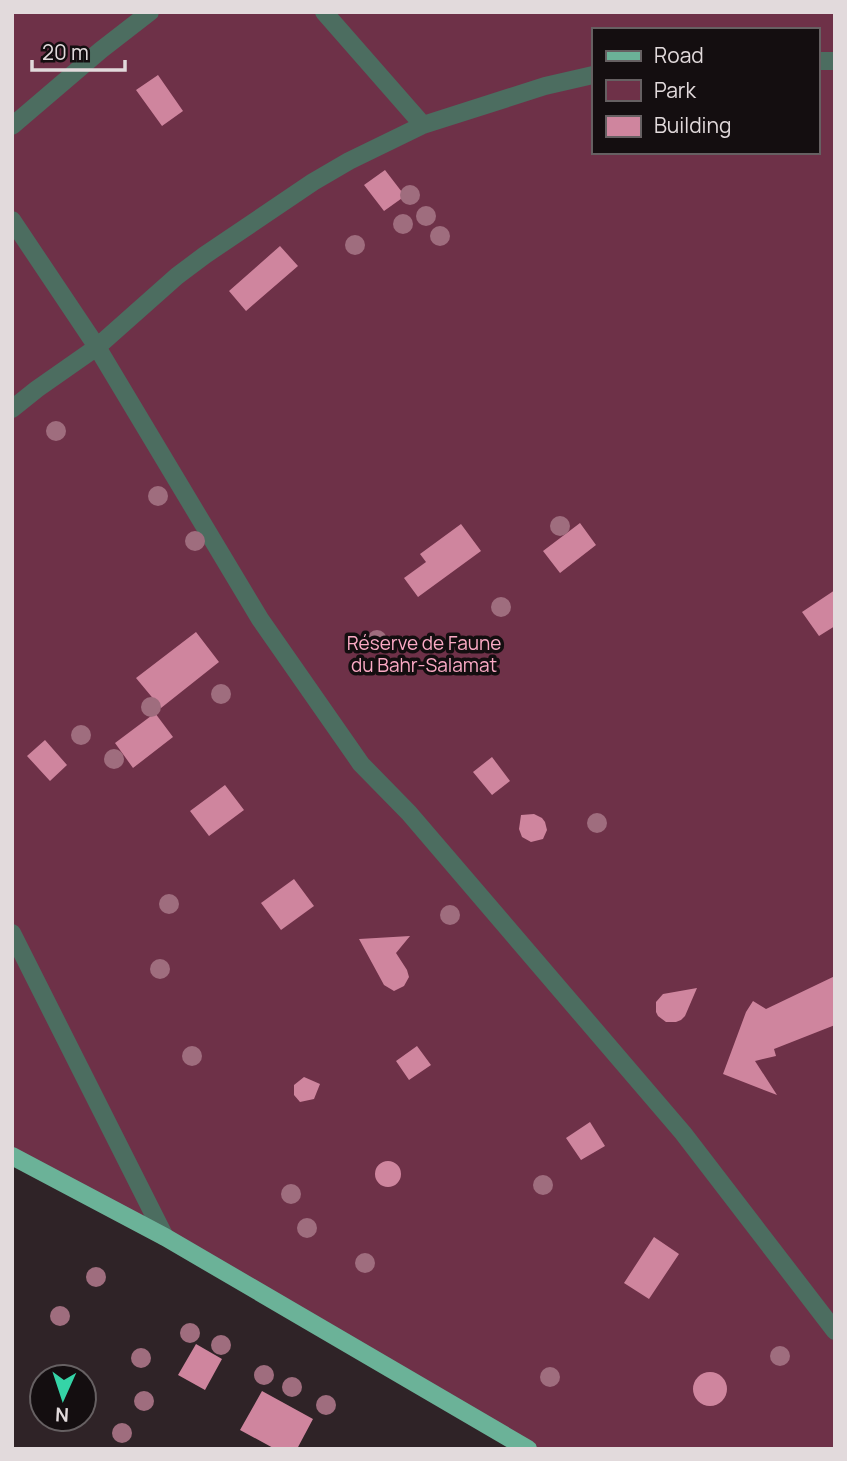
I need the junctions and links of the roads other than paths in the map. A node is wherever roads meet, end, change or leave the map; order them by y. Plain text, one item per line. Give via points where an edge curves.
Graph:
1 (150, 12) edge
2 (324, 12) edge
3 (592, 75) edge
4 (423, 125) junction
5 (12, 126) edge
6 (12, 220) edge
7 (97, 347) junction
8 (12, 409) edge
9 (12, 933) edge
10 (12, 1156) edge
11 (165, 1237) junction
12 (835, 1331) edge
13 (528, 1449) edge

1 - 5 street
2 - 4 street
3 - 4 street
4 - 7 street via 313,182 205,255
6 - 7 street
7 - 8 street
7 - 12 street via 260,619 361,764 409,813 684,1133
9 - 11 street
10 - 11 main road
11 - 13 main road

